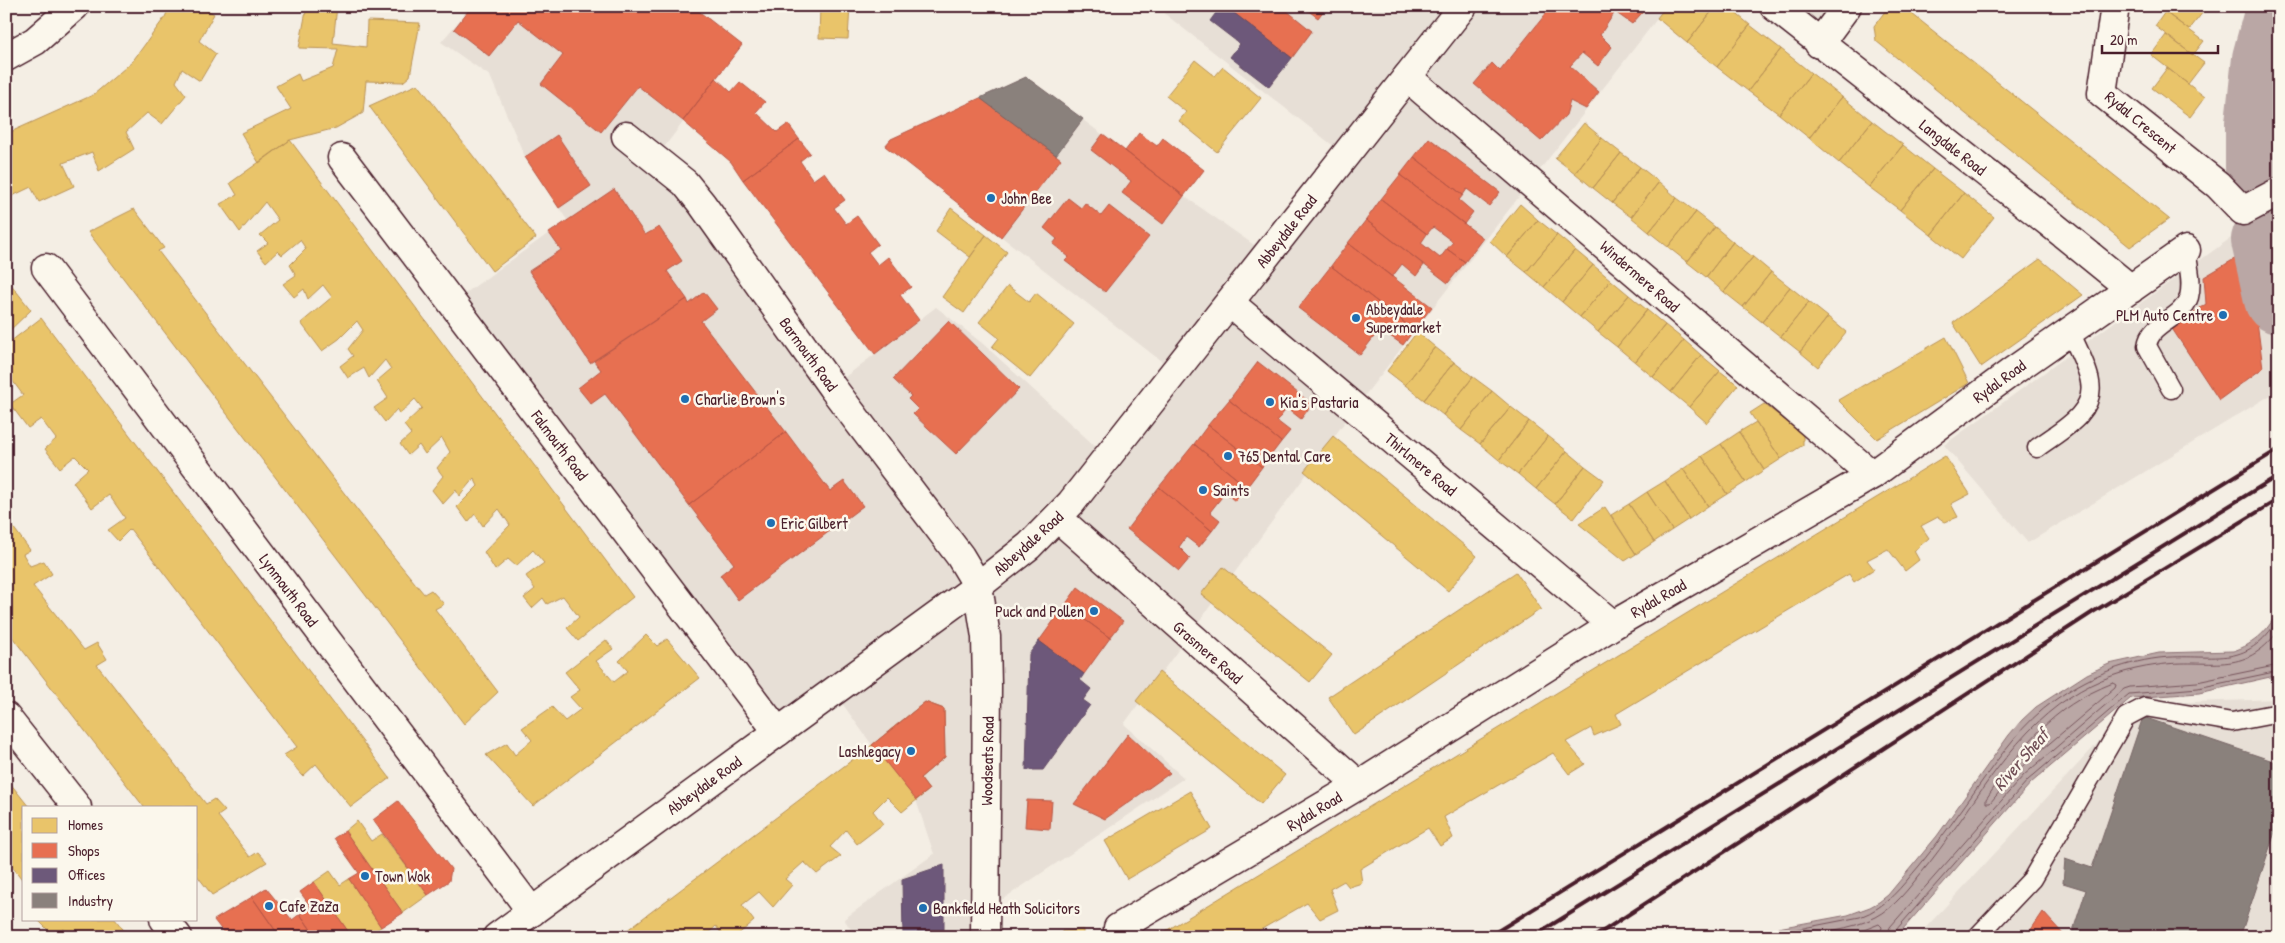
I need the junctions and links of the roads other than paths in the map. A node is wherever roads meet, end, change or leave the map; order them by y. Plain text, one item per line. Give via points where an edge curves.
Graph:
1 (75, 6) edge
2 (1463, 6) edge
3 (1774, 6) edge
4 (1847, 6) edge
5 (2115, 6) edge
6 (1819, 44) junction
7 (6, 57) edge
8 (1407, 77) junction
9 (626, 136) dead end
10 (342, 158) dead end
11 (2279, 192) edge
12 (2186, 250) joint
13 (46, 268) dead end
14 (2130, 289) junction
15 (1230, 303) junction
16 (2070, 331) junction
17 (2171, 389) dead end
18 (2036, 448) dead end
19 (1872, 475) junction
20 (1058, 518) junction
21 (978, 586) junction
22 (1613, 625) junction
23 (2279, 713) edge
24 (6, 716) edge
25 (778, 732) junction
26 (1358, 785) junction
27 (76, 806) edge
28 (532, 912) junction
29 (165, 920) edge
30 (1118, 928) dead end
31 (1985, 934) edge
32 (178, 937) edge
33 (497, 937) edge
34 (985, 937) edge

1 - 7 street via 35,40
2 - 8 street, Abbeydale Road
3 - 6 street, Langdale Road
4 - 6 street
5 - 11 street, Rydal Crescent via 2102,93 2218,185 2243,211
6 - 14 street, Langdale Road
8 - 15 street, Abbeydale Road
8 - 19 street, Windermere Road
9 - 21 street, Barmouth Road via 685,183 702,204 832,387 960,556
10 - 25 street, Falmouth Road
12 - 14 street, Rydal Road
12 - 17 lane via 2191,287 2188,300 2177,313 2152,331 2147,346
13 - 28 street, Lynmouth Road
14 - 16 street, Rydal Road
15 - 20 street, Abbeydale Road
15 - 22 street, Thirlmere Road
16 - 18 lane via 2090,382 2089,400 2082,414
16 - 19 street, Rydal Road
19 - 22 street, Rydal Road
20 - 21 street, Abbeydale Road via 1029,546
20 - 26 street, Grasmere Road
21 - 25 street, Abbeydale Road
21 - 34 street, Woodseats Road via 986,637 988,686
22 - 26 street, Rydal Road
23 - 31 lane via 2232,722 2145,707 2126,717 2032,879
24 - 27 street
25 - 28 street, Abbeydale Road
26 - 30 street, Rydal Road
28 - 33 street, Abbeydale Road
29 - 32 street

